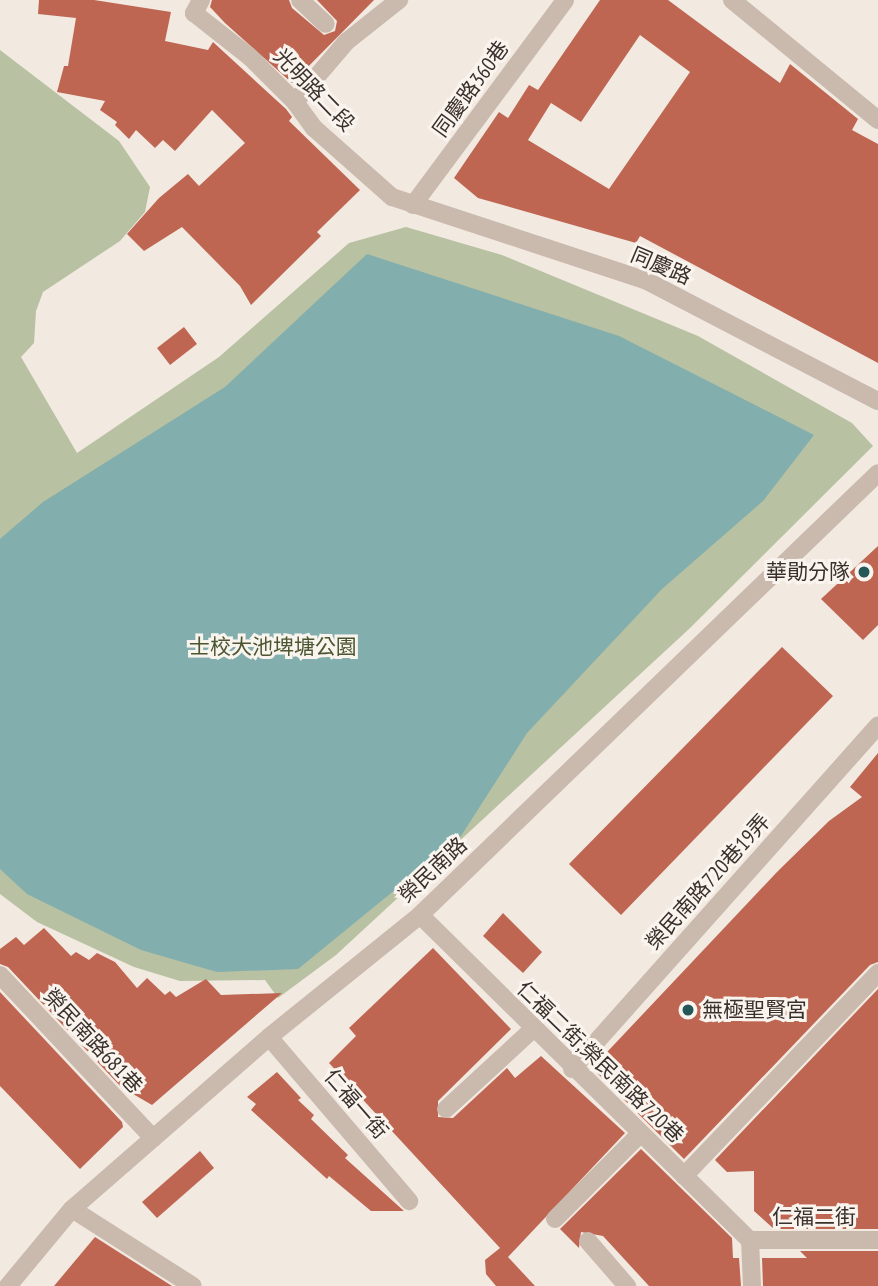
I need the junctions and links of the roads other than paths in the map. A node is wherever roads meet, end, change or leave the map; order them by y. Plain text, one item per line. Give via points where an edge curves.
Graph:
1 (201, 0) edge
2 (300, 0) edge
3 (399, 0) edge
4 (565, 0) edge
5 (732, 0) edge
6 (326, 24) dead end
7 (295, 102) junction
8 (878, 120) edge
9 (413, 205) junction
10 (878, 401) edge
11 (878, 473) edge
12 (878, 725) edge
13 (419, 915) junction
14 (878, 973) edge
15 (0, 975) edge
16 (533, 1029) junction
17 (269, 1037) junction
18 (572, 1069) junction
19 (446, 1109) dead end
20 (640, 1134) junction
21 (153, 1138) junction
22 (684, 1176) junction
23 (408, 1201) dead end
24 (72, 1209) junction
25 (555, 1219) dead end
26 (750, 1240) junction
27 (878, 1240) edge
28 (587, 1241) dead end
29 (8, 1286) edge
30 (193, 1286) edge
31 (627, 1286) edge
32 (752, 1286) edge

1 - 7 street, 光明路二段 via 194,13 250,57
2 - 6 street
3 - 7 street via 346,42
4 - 9 street, 同慶路360巷
5 - 8 street
7 - 9 street, 光明路二段 via 314,128 382,188
9 - 10 street, 同慶路 via 647,281
11 - 13 street, 榮民南路
12 - 18 street, 榮民南路720巷19弄
13 - 16 street, 仁福二街;榮民南路720巷
13 - 17 street, 榮民南路
14 - 22 street
15 - 21 street, 榮民南路681巷
16 - 18 street, 仁福二街;榮民南路720巷
16 - 19 street
17 - 21 street, 榮民南路
17 - 23 street, 仁福一街
18 - 20 street, 仁福二街;榮民南路720巷
20 - 22 street, 仁福二街;榮民南路720巷
20 - 25 street
21 - 24 street, 榮民南路
22 - 26 street, 仁福二街;榮民南路720巷
24 - 29 street, 榮民南路
24 - 30 street
26 - 27 street, 仁福二街
26 - 32 street
28 - 31 street

